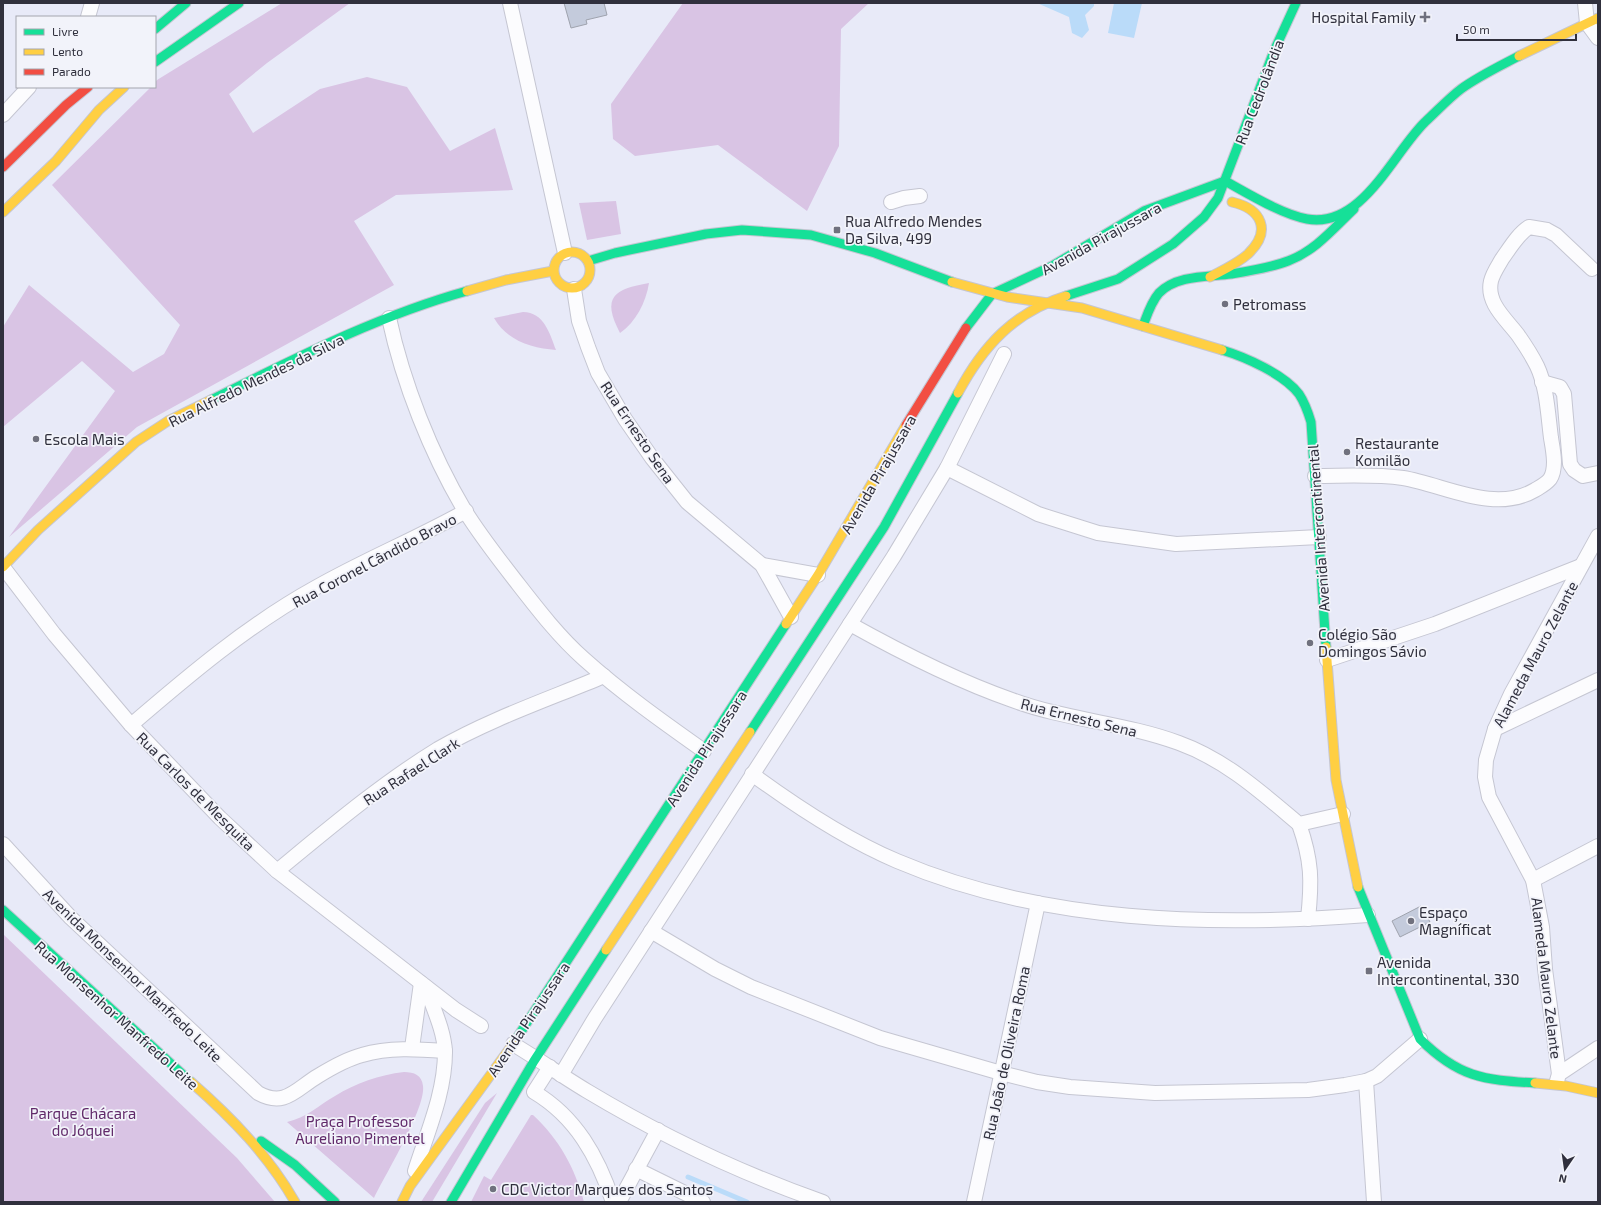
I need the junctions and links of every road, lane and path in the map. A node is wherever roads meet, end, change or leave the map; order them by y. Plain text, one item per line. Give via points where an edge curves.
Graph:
1 (92, 3) edge
2 (186, 3) edge
3 (239, 3) edge
4 (510, 3) edge
5 (1296, 3) edge
6 (1585, 3) edge
7 (88, 16) edge
8 (1592, 20) edge
9 (156, 28) edge
10 (1598, 38) edge
11 (156, 61) edge
12 (28, 88) edge
13 (87, 88) edge
14 (123, 88) edge
15 (3, 116) edge
16 (3, 167) edge
17 (1225, 181) junction
18 (920, 196) dead end
19 (1218, 198) junction
20 (1362, 200) junction
21 (891, 202) dead end
22 (3, 212) edge
23 (565, 253) junction
24 (588, 261) junction
25 (1592, 269) dead end
26 (553, 271) junction
27 (1210, 276) junction
28 (964, 286) junction
29 (574, 289) junction
30 (992, 294) junction
31 (1043, 303) junction
32 (978, 313) junction
33 (389, 318) junction
34 (1143, 326) junction
35 (1004, 354) dead end
36 (1542, 382) junction
37 (948, 468) junction
38 (1598, 473) edge
39 (1315, 476) junction
40 (466, 511) junction
41 (1598, 536) edge
42 (1319, 537) junction
43 (762, 565) junction
44 (1581, 566) junction
45 (3, 567) edge
46 (818, 575) junction
47 (791, 617) junction
48 (850, 624) junction
49 (1327, 660) junction
50 (604, 676) junction
51 (1598, 680) edge
52 (131, 726) junction
53 (1495, 729) junction
54 (704, 751) junction
55 (752, 774) junction
56 (1343, 814) junction
57 (1299, 824) junction
58 (3, 844) edge
59 (1598, 846) edge
60 (276, 871) junction
61 (1533, 880) junction
62 (1038, 903) junction
63 (3, 910) edge
64 (1368, 915) junction
65 (1308, 920) junction
66 (651, 931) junction
67 (423, 985) junction
68 (481, 1026) dead end
69 (1420, 1039) junction
70 (512, 1044) junction
71 (412, 1048) junction
72 (1598, 1048) edge
73 (445, 1051) junction
74 (536, 1058) junction
75 (556, 1071) junction
76 (1001, 1073) junction
77 (1558, 1080) junction
78 (1366, 1082) junction
79 (1598, 1093) edge
80 (232, 1121) junction
81 (658, 1130) junction
82 (636, 1169) junction
83 (410, 1186) junction
84 (296, 1202) edge
85 (335, 1202) edge
86 (402, 1202) edge
87 (450, 1202) edge
88 (613, 1202) edge
89 (619, 1202) edge
90 (703, 1202) edge
91 (823, 1202) edge
92 (974, 1202) edge
93 (1374, 1202) edge

1 - 7 street
2 - 9 main road
3 - 11 main road
4 - 23 street
5 - 17 main road, Rua Cedrolândia via 1274,50
6 - 8 street
8 - 10 street
8 - 20 main road via 1461,89 1424,123
12 - 15 street
13 - 16 main road
14 - 22 main road
17 - 19 main road, Avenida Pirajussara
17 - 20 main road via 1270,205 1308,219 1330,218 1345,212
17 - 30 main road, Avenida Pirajussara via 1144,211 1052,266
18 - 21 street
19 - 27 main road via 1251,209 1260,221 1260,233 1247,255
19 - 31 main road, Avenida Pirajussara via 1190,230 1118,279
20 - 27 main road via 1312,249 1296,258 1259,269
23 - 24 main road via 578,253
23 - 26 main road via 557,258
24 - 28 main road via 706,234 742,230 772,231 811,235 846,244
24 - 29 main road via 589,278
25 - 36 street via 1556,235 1547,230 1529,227 1508,250 1496,270 1490,289 1495,308 1532,356
26 - 29 main road via 563,286
26 - 33 main road, Rua Alfredo Mendes da Silva via 461,292 424,303
27 - 34 main road via 1188,278 1163,289 1153,301
28 - 30 main road
28 - 32 main road via 976,297
29 - 43 street, Rua Ernesto Sena via 579,321 598,373 648,452 687,502
30 - 31 main road, Avenida Intercontinental
30 - 32 main road, Avenida Pirajussara
31 - 34 main road, Avenida Intercontinental via 1082,308
31 - 74 main road, Avenida Pirajussara via 1010,325 988,346 968,374 922,462 884,527
32 - 46 main road, Avenida Pirajussara via 914,412
33 - 40 street via 397,354 426,429 450,483
33 - 45 main road, Rua Alfredo Mendes da Silva via 321,346 168,421 143,438 61,509
34 - 39 main road, Avenida Intercontinental via 1227,352 1287,382 1305,404 1311,422
35 - 37 street
36 - 38 street via 1560,387 1564,394 1570,464 1583,476
36 - 39 street via 1549,420 1553,473 1549,481 1533,491 1514,498 1491,499 1390,477
37 - 42 street via 1038,514 1098,533 1176,544
37 - 48 street
39 - 42 main road, Avenida Intercontinental
40 - 50 street via 485,540 550,624
40 - 52 street, Rua Coronel Cândido Bravo via 314,588 215,655
41 - 44 street, Alameda Mauro Zelante
42 - 49 main road, Avenida Intercontinental
43 - 46 street, Rua Ernesto Sena
43 - 47 street, Rua Ernesto Sena
44 - 49 street via 1435,624
44 - 53 street, Alameda Mauro Zelante via 1511,694
45 - 52 street, Rua Carlos de Mesquita
46 - 47 main road, Avenida Pirajussara
47 - 54 main road, Avenida Pirajussara
48 - 55 street
48 - 57 street, Rua Ernesto Sena via 904,654 1012,701 1180,743 1220,762
49 - 56 main road, Avenida Intercontinental via 1332,740
50 - 54 street
50 - 60 street, Rua Rafael Clark via 487,724 438,750 345,816
51 - 53 street
52 - 60 street, Rua Carlos de Mesquita via 220,818
53 - 61 street, Alameda Mauro Zelante via 1486,760 1485,777 1489,796
54 - 70 main road, Avenida Pirajussara
55 - 62 street via 802,810 896,861 976,888
55 - 66 street
56 - 57 street
56 - 64 main road, Avenida Intercontinental via 1357,886
57 - 65 street via 1306,844 1311,873
58 - 71 street, Avenida Monsenhor Manfredo Leite via 71,918 258,1094 270,1099 281,1098 294,1094 317,1076 361,1055
59 - 61 street
60 - 67 street, Rua Carlos de Mesquita
61 - 77 street, Alameda Mauro Zelante via 1542,926
62 - 65 street via 1165,918
62 - 76 street, Rua João de Oliveira Roma
63 - 80 main road, Rua Monsenhor Manfredo Leite
64 - 65 street
64 - 69 main road, Avenida Intercontinental
66 - 75 street via 595,1018
66 - 76 street via 751,987 880,1038
67 - 68 street, Rua Carlos de Mesquita
67 - 71 street
67 - 73 street via 442,1034
69 - 77 main road, Avenida Intercontinental via 1432,1053 1446,1063 1474,1076 1516,1083
69 - 78 street via 1388,1068
70 - 74 street
70 - 83 main road, Avenida Pirajussara
71 - 73 street
72 - 77 street
73 - 83 street via 436,1108
74 - 75 street
74 - 87 main road, Avenida Pirajussara
75 - 81 street via 586,1091
75 - 88 street via 534,1092 563,1114 583,1136 599,1164
76 - 78 street via 1070,1087 1155,1093 1308,1090
76 - 92 street, Rua João de Oliveira Roma
77 - 79 main road, Avenida Intercontinental
78 - 93 street
80 - 84 main road, Rua Monsenhor Manfredo Leite via 266,1156
80 - 85 main road, Rua Monsenhor Manfredo Leite via 295,1165
81 - 82 street
81 - 91 street via 749,1175
82 - 89 street
82 - 90 street
83 - 86 main road, Avenida Pirajussara

